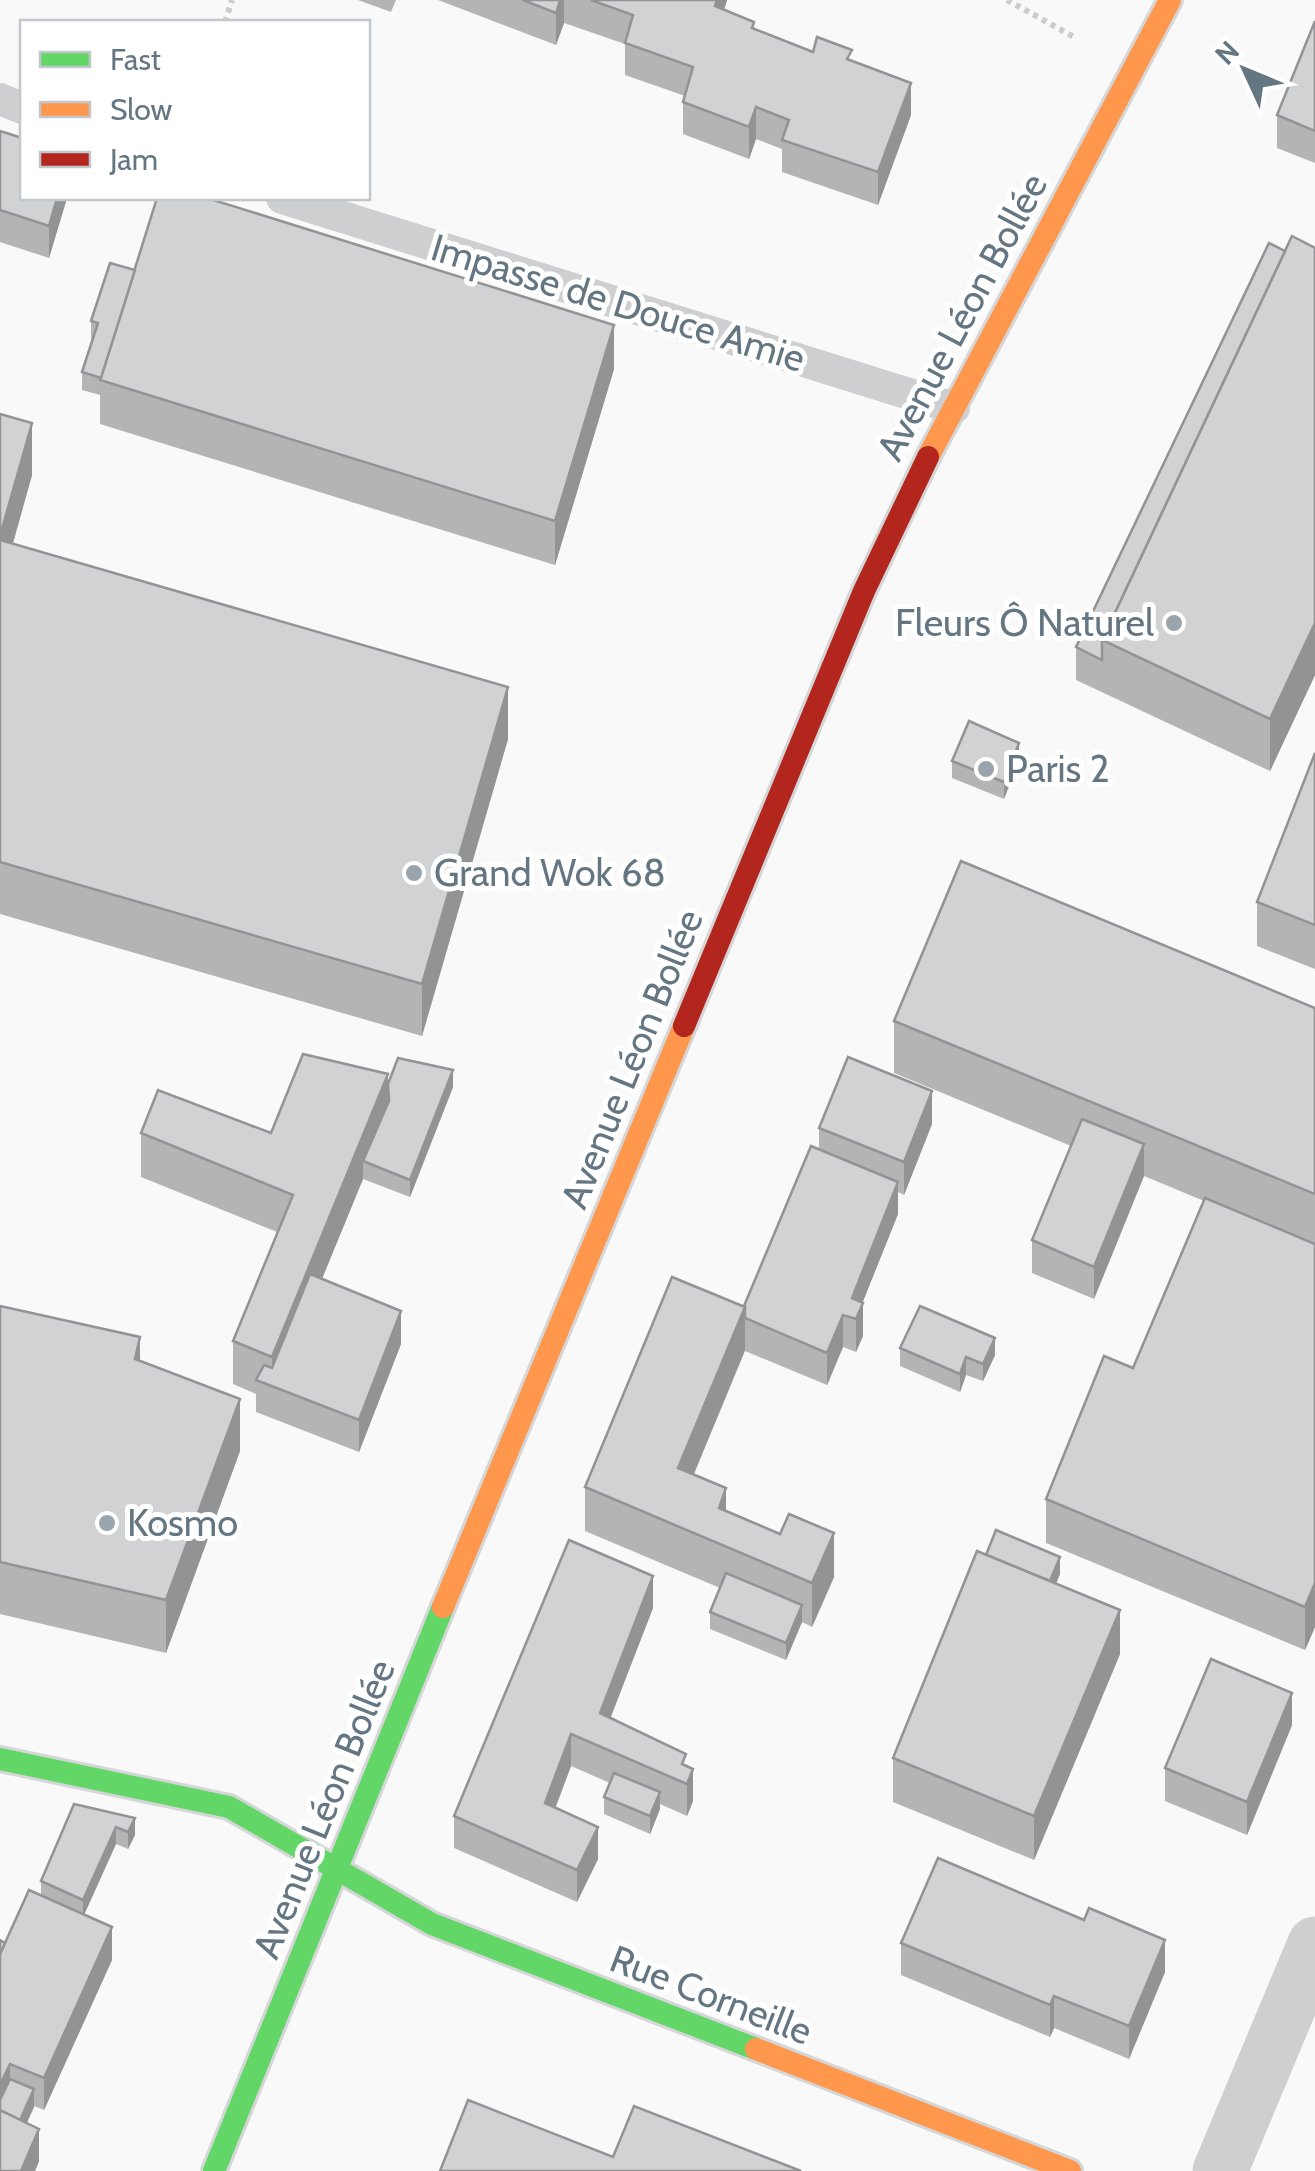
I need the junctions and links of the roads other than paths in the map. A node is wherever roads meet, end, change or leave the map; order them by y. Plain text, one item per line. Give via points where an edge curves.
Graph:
1 (1170, 0) edge
2 (288, 200) edge
3 (954, 408) junction
4 (0, 1759) edge
5 (335, 1866) junction
6 (1315, 1944) edge
7 (214, 2171) edge
8 (1070, 2171) edge
9 (1220, 2171) edge

1 - 3 main road, Avenue Léon Bollée
2 - 3 lane, Impasse de Douce Amie
3 - 5 main road, Avenue Léon Bollée via 864,590
4 - 5 main road, Rue Corneille via 229,1807
5 - 7 main road, Avenue Léon Bollée
5 - 8 main road, Rue Corneille via 432,1924
6 - 9 street

